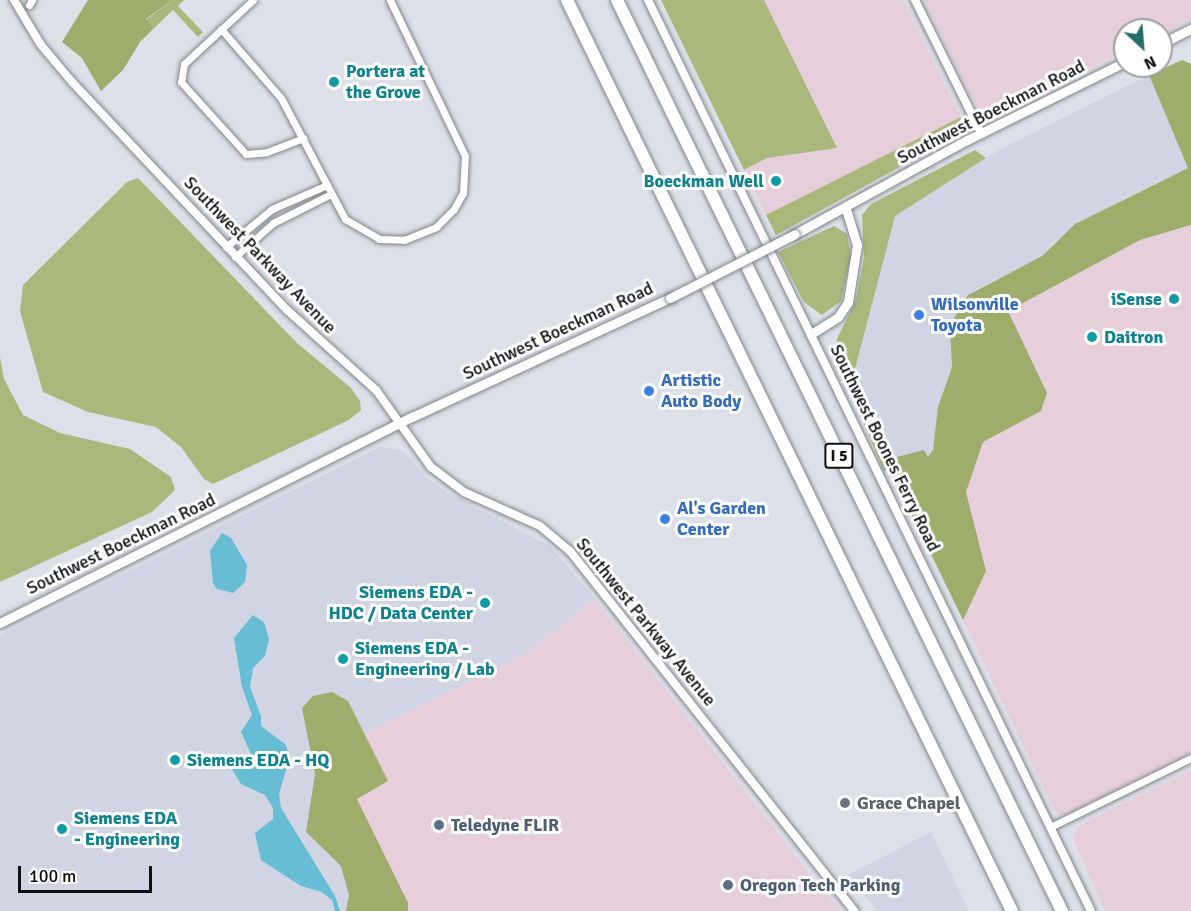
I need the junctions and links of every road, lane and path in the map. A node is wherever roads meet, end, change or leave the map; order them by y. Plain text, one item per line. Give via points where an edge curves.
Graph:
1 (14, 0) edge
2 (253, 0) edge
3 (390, 0) edge
4 (567, 0) edge
5 (617, 0) edge
6 (648, 0) edge
7 (915, 0) edge
8 (221, 29) junction
9 (1191, 30) edge
10 (1173, 38) edge
11 (1113, 68) edge
12 (981, 133) junction
13 (303, 138) junction
14 (327, 185) junction
15 (331, 194) junction
16 (846, 208) junction
17 (226, 247) junction
18 (235, 257) junction
19 (811, 334) junction
20 (399, 424) junction
21 (0, 623) edge
22 (1191, 758) edge
23 (1050, 827) junction
24 (854, 911) edge
25 (1012, 911) edge
26 (1062, 911) edge
27 (1091, 911) edge

1 - 17 street, Southwest Parkway Avenue via 62,71
2 - 8 street
3 - 15 street via 463,148 463,193 436,227 394,241 379,239 348,223
4 - 25 highway, I 5
5 - 26 highway, I 5
6 - 19 street, Southwest Boones Ferry Road
7 - 12 street
8 - 13 street via 268,79
8 - 13 street via 184,64 180,77 185,90 246,154 267,152
9 - 10 main road
11 - 12 main road, Southwest Boeckman Road
12 - 16 main road, Southwest Boeckman Road
13 - 14 street
14 - 15 street
14 - 17 street via 272,209
15 - 18 street via 273,223
16 - 19 main road via 857,245 848,302 838,317
16 - 20 main road, Southwest Boeckman Road, bridge via 670,298
17 - 18 street, Southwest Parkway Avenue
18 - 20 street, Southwest Parkway Avenue via 313,336 373,386
19 - 23 street, Southwest Boones Ferry Road
20 - 21 main road, Southwest Boeckman Road
20 - 24 street, Southwest Parkway Avenue via 423,459 446,480 488,504 533,522 570,552
22 - 23 street
23 - 27 street, Southwest Boones Ferry Road

